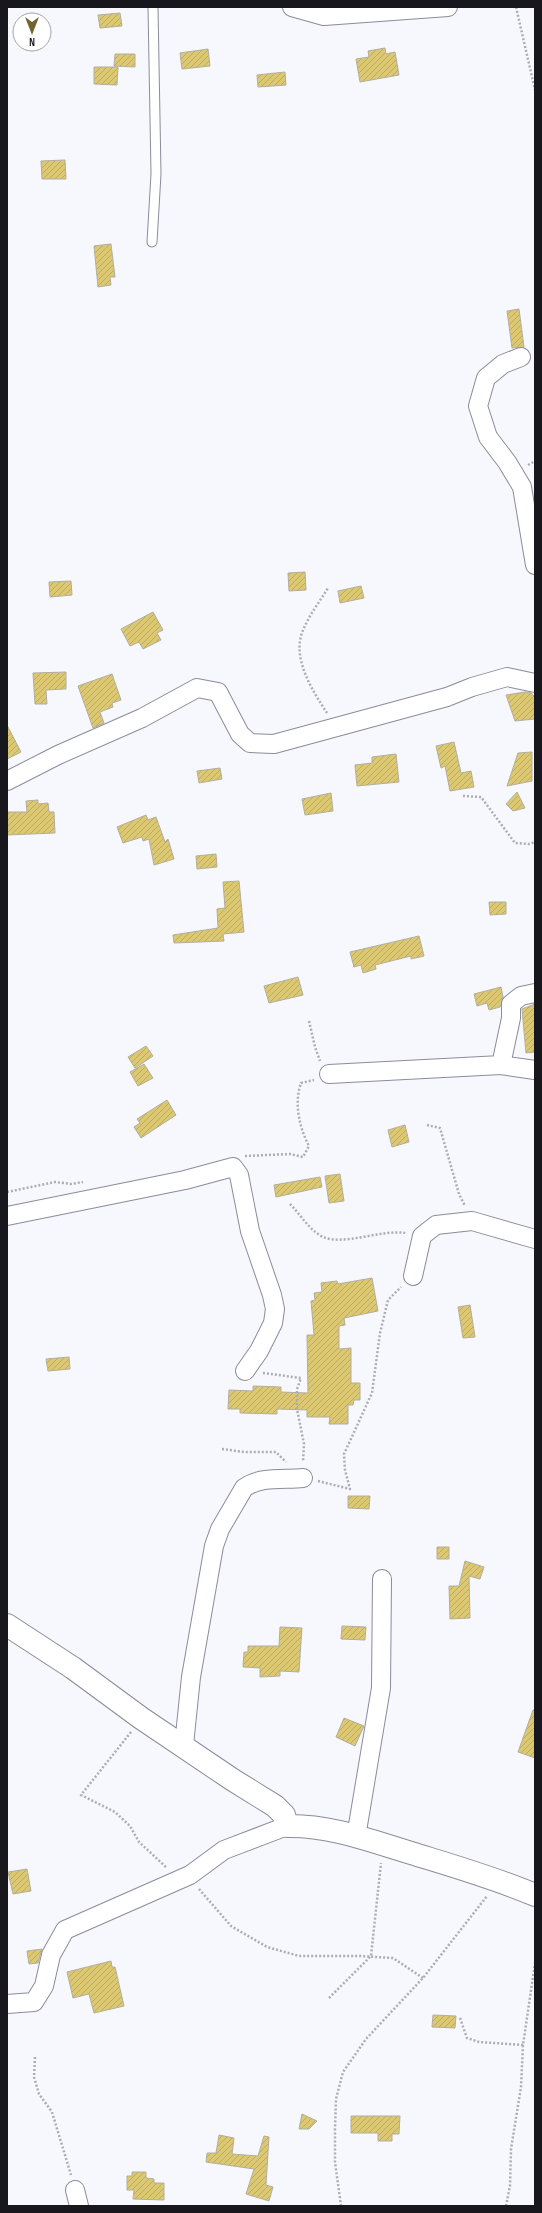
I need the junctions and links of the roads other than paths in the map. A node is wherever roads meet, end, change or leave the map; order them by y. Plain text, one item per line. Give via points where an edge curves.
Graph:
1 (153, 7) edge
2 (292, 7) edge
3 (448, 7) edge
4 (152, 242) dead end
5 (521, 357) dead end
6 (535, 565) edge
7 (535, 683) edge
8 (7, 781) edge
9 (535, 993) edge
10 (501, 1065) junction
11 (535, 1070) edge
12 (329, 1074) road end
13 (7, 1216) edge
14 (535, 1239) edge
15 (413, 1276) road end
16 (245, 1371) road end
17 (303, 1478) road end
18 (382, 1579) dead end
19 (7, 1625) edge
20 (184, 1745) junction
21 (287, 1826) junction
22 (356, 1837) junction
23 (535, 1895) edge
24 (7, 2004) edge

1 - 4 lane via 156,174
2 - 3 street via 324,16
5 - 6 street via 503,364 486,378 478,406 488,437 522,487
7 - 8 street via 507,677 447,697 274,744 250,743 240,734 218,692 197,688 142,718
9 - 10 street via 520,996 512,1004 512,1018
10 - 11 street
10 - 12 street
13 - 16 street via 185,1180 233,1167 239,1175 250,1231 275,1308 273,1323 259,1351
14 - 15 street via 472,1221 436,1225 422,1236
17 - 20 street via 260,1480 250,1484 244,1488 220,1529 206,1582 191,1677
18 - 22 street via 381,1688
19 - 20 street
20 - 21 street via 275,1806 284,1816
21 - 22 street via 307,1825
21 - 24 street via 224,1850 190,1875 65,1930 51,1955 44,1986 34,2002
22 - 23 street via 500,1880

